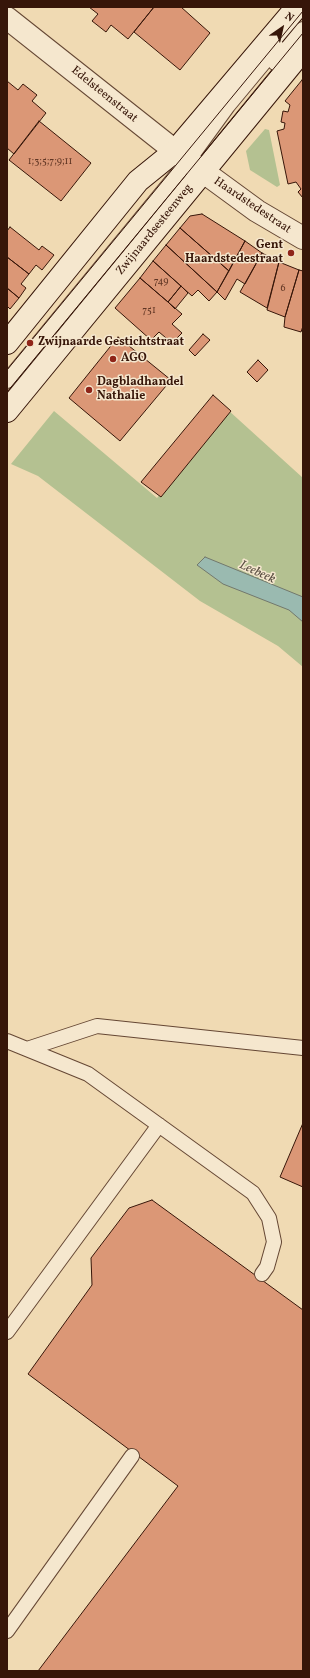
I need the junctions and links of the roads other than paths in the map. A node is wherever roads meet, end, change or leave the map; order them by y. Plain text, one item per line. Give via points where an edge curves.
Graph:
1 (297, 7) edge
2 (303, 15) edge
3 (7, 18) edge
4 (303, 29) edge
5 (303, 50) edge
6 (189, 161) junction
7 (303, 238) edge
8 (7, 343) edge
9 (7, 381) edge
10 (7, 411) edge
11 (7, 1041) edge
12 (303, 1048) edge
13 (27, 1049) junction
14 (159, 1125) junction
15 (262, 1274) dead end
16 (7, 1332) edge
17 (132, 1456) dead end
18 (7, 1631) edge

1 - 6 street, Zwijnaardsesteenweg
2 - 6 lane via 228,106
3 - 6 street, Edelsteenstraat
4 - 6 lane via 235,112
5 - 6 street, Zwijnaardsesteenweg
6 - 7 street, Haardstedestraat via 258,211
6 - 8 street, Zwijnaardsesteenweg via 138,181
6 - 9 lane
6 - 10 street, Zwijnaardsesteenweg
11 - 13 lane
12 - 13 lane via 97,1026
13 - 14 lane via 88,1074
14 - 15 lane via 253,1193 269,1218 274,1242 267,1267
14 - 16 lane
17 - 18 lane

